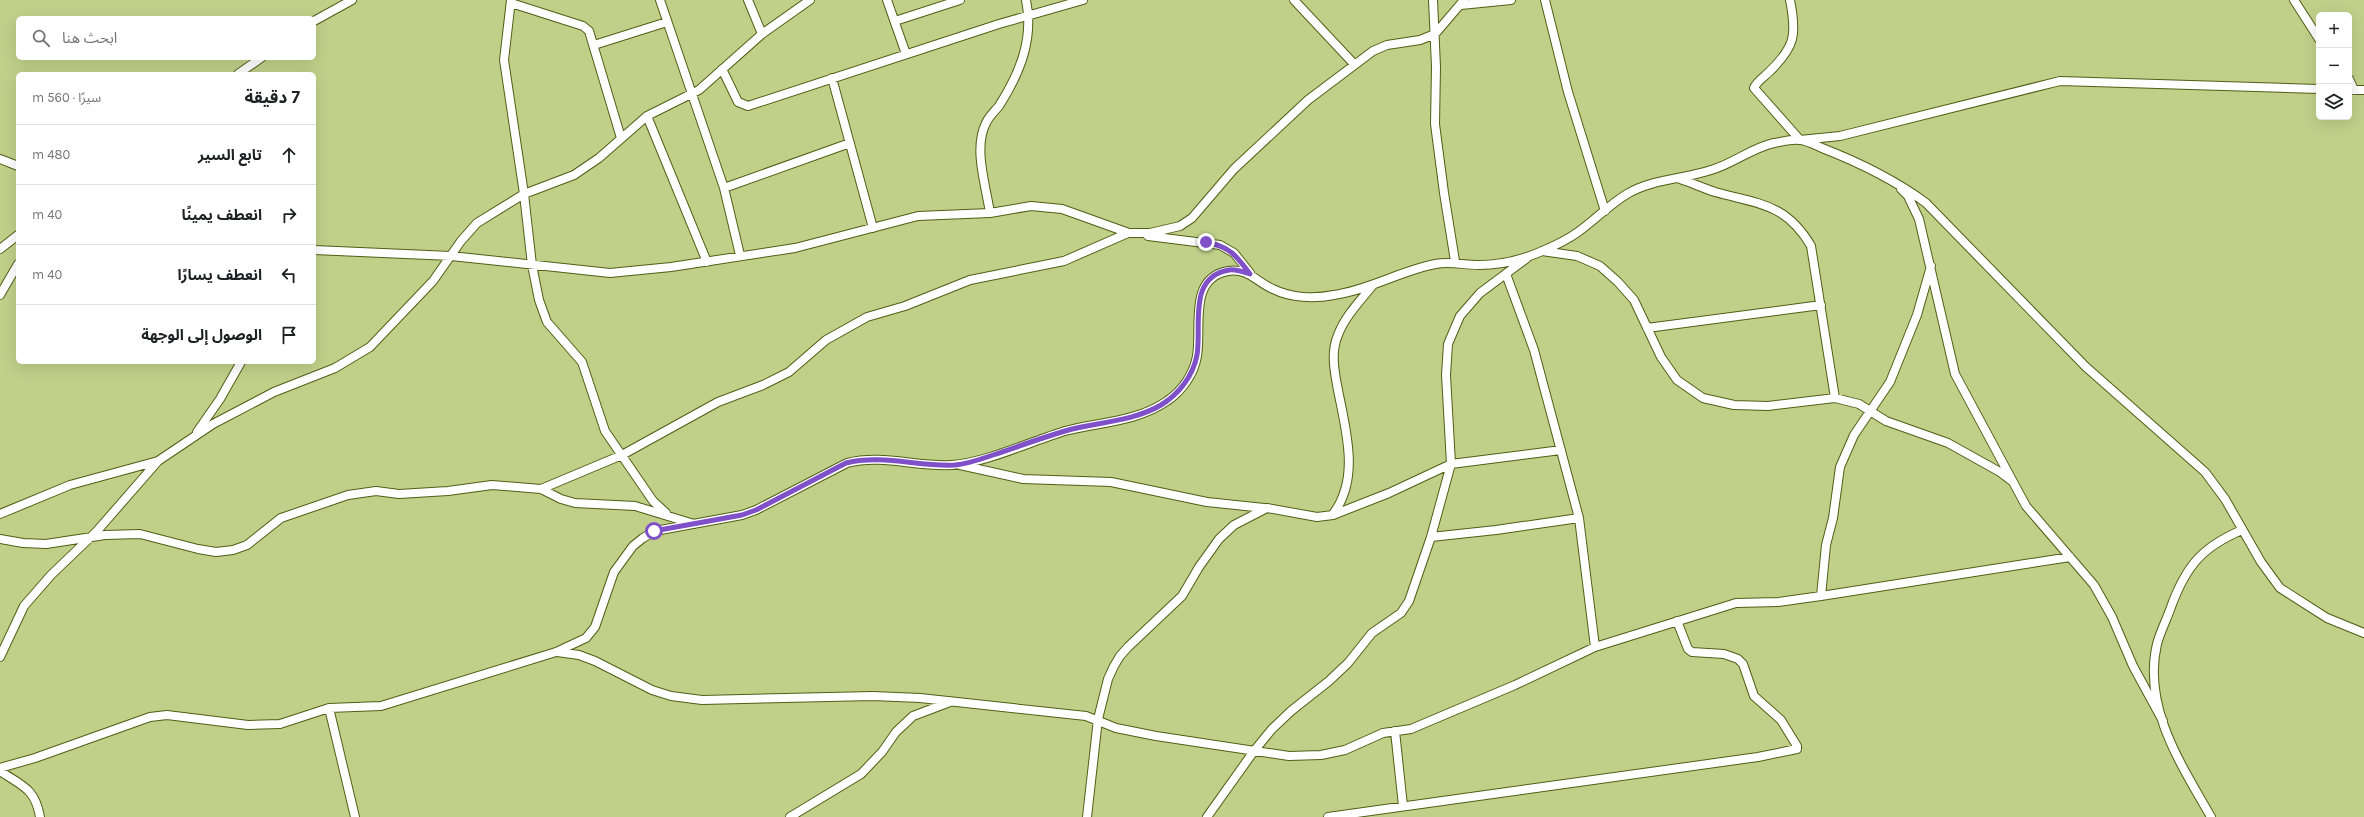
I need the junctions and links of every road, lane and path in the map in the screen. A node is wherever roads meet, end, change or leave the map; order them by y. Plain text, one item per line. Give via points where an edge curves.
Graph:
1 (352, 0) edge
2 (660, 0) edge
3 (748, 0) edge
4 (810, 0) edge
5 (888, 0) edge
6 (960, 0) edge
7 (1026, 0) edge
8 (1083, 0) edge
9 (1294, 0) edge
10 (1433, 0) edge
11 (1511, 0) edge
12 (1545, 0) edge
13 (1790, 0) edge
14 (2294, 0) edge
15 (511, 2) edge
16 (1462, 3) edge
17 (1029, 14) junction
18 (316, 20) edge
19 (895, 21) junction
20 (667, 22) junction
21 (762, 34) junction
22 (1435, 34) junction
23 (2316, 34) edge
24 (594, 45) junction
25 (906, 54) junction
26 (258, 60) edge
27 (1354, 64) junction
28 (722, 69) junction
29 (241, 72) edge
30 (832, 78) junction
31 (2316, 89) edge
32 (2352, 90) edge
33 (2364, 90) edge
34 (692, 94) junction
35 (647, 116) junction
36 (621, 138) junction
37 (1800, 140) junction
38 (850, 143) junction
39 (0, 159) edge
40 (16, 165) edge
41 (1680, 179) junction
42 (1898, 186) junction
43 (724, 188) junction
44 (524, 194) junction
45 (1605, 211) junction
46 (990, 212) junction
47 (873, 228) junction
48 (1128, 233) junction
49 (16, 237) edge
50 (0, 249) edge
51 (316, 250) edge
52 (1542, 251) junction
53 (740, 255) junction
54 (450, 256) junction
55 (1528, 256) junction
56 (1456, 261) junction
57 (707, 262) junction
58 (532, 265) junction
59 (1931, 265) junction
60 (16, 267) edge
61 (1250, 274) junction
62 (1506, 274) junction
63 (1373, 285) junction
64 (0, 295) edge
65 (1821, 305) junction
66 (1647, 328) junction
67 (241, 364) edge
68 (1835, 398) junction
69 (1872, 412) junction
70 (194, 437) junction
71 (1561, 450) junction
72 (622, 455) junction
73 (158, 461) junction
74 (1451, 464) junction
75 (957, 465) junction
76 (2014, 483) junction
77 (541, 489) junction
78 (1267, 508) junction
79 (0, 514) edge
80 (1333, 515) junction
81 (669, 516) junction
82 (1578, 518) junction
83 (696, 524) junction
84 (2242, 530) junction
85 (1431, 537) junction
86 (89, 538) junction
87 (0, 539) edge
88 (2070, 557) junction
89 (1821, 596) junction
90 (1677, 621) junction
91 (2364, 633) edge
92 (1595, 647) junction
93 (556, 652) junction
94 (0, 657) edge
95 (952, 701) junction
96 (329, 708) junction
97 (1098, 719) junction
98 (2163, 721) junction
99 (1395, 731) junction
100 (1254, 751) junction
101 (0, 769) edge
102 (1403, 806) junction
103 (40, 817) edge
104 (355, 817) edge
105 (790, 817) edge
106 (1086, 817) edge
107 (1207, 817) edge
108 (1328, 817) edge
109 (2211, 817) edge

1 - 18 street
2 - 20 street
3 - 21 street
4 - 21 street
5 - 19 street
6 - 19 street
7 - 17 street
8 - 17 street
9 - 27 street
10 - 22 street
11 - 16 street
12 - 45 street via 1568,92
13 - 37 street via 1795,24 1790,48 1754,88
14 - 23 street
15 - 24 street via 583,26 589,31
15 - 44 street via 504,60
16 - 22 street
17 - 25 street
17 - 46 street via 1029,31 1023,60 1016,77 986,123 981,143
19 - 25 street
20 - 24 street
20 - 34 street
21 - 28 street
22 - 27 street via 1420,40 1373,50
22 - 56 street via 1435,124
24 - 36 street
25 - 30 street
26 - 29 street
27 - 48 street via 1308,100 1234,169 1192,218 1180,226 1163,231
28 - 30 street via 738,102 748,106
28 - 34 street
30 - 38 street
31 - 37 street via 2060,81 1847,134
32 - 33 street
34 - 35 street
34 - 43 street
35 - 36 street
35 - 57 street
36 - 44 street via 599,158 574,175
37 - 41 street via 1773,143 1748,151 1716,169
37 - 42 street via 1867,167
38 - 43 street
38 - 47 street
39 - 40 street
41 - 45 street via 1640,187 1624,195
41 - 65 street via 1714,192 1766,204 1791,221 1811,246
42 - 59 street via 1908,196 1918,219
42 - 84 street via 1908,189 1926,203 2086,367 2205,472 2225,499
43 - 53 street
44 - 54 street via 477,223
44 - 58 street
45 - 52 street via 1576,234
46 - 47 street via 918,216
46 - 48 street via 1047,206
47 - 53 street via 795,248
48 - 61 street via 1220,245 1234,253
48 - 72 street via 1064,261 970,280 905,306 867,317 826,340 789,372 718,402
49 - 50 street
51 - 54 street
52 - 55 street
52 - 66 street via 1577,256 1600,266 1634,300
53 - 57 street
54 - 58 street
54 - 70 street via 433,281 370,347 335,368 274,392 213,424
55 - 56 street via 1477,265
55 - 62 street
56 - 63 street via 1408,271
57 - 58 street via 610,274
58 - 72 street via 538,300 547,322 582,362 605,431
59 - 69 street via 1917,315 1890,382
59 - 76 street via 1956,374
60 - 64 street
61 - 63 street via 1272,289 1297,297 1333,296
61 - 75 street via 1230,270 1213,277 1202,289 1197,354 1193,369 1177,393 1166,401 1141,414 1066,431
62 - 71 street via 1534,350
62 - 74 street via 1480,293 1460,316 1448,344 1446,376
63 - 80 street via 1345,322 1334,347 1349,468 1347,488 1342,502
65 - 66 street
65 - 68 street
66 - 68 street via 1661,357 1677,380 1703,398 1734,405 1768,406
67 - 70 street
68 - 69 street via 1859,404
69 - 76 street via 1886,421 1948,443 2000,472
69 - 89 street via 1854,435 1840,467 1834,512 1826,545
70 - 73 street
71 - 74 street
71 - 82 street
72 - 77 street
72 - 81 street via 653,501
73 - 79 street via 70,485
73 - 86 street
74 - 80 street via 1389,493
74 - 85 street
75 - 78 street via 1023,479 1112,482 1207,502
75 - 83 street via 928,465 874,458 858,460 846,463 756,510
76 - 88 street via 2026,506
77 - 81 street via 575,503 635,506
77 - 86 street via 492,485 441,492 399,494 376,491 348,495 281,518 247,545 216,552 140,534
78 - 80 street via 1317,517
78 - 97 street via 1234,525 1219,539 1182,596 1120,656 1108,679
81 - 83 street
82 - 85 street
82 - 92 street
83 - 93 street via 654,531 633,546 614,572 595,627 586,638
84 - 91 street via 2280,588 2326,618
84 - 98 street via 2219,539 2194,562 2178,589 2157,644 2155,677
85 - 100 street via 1409,601 1401,613 1372,633 1329,681 1291,711
86 - 87 street via 46,544
86 - 94 street via 24,606
88 - 89 street
88 - 98 street via 2094,585
89 - 90 street via 1778,602 1736,603
90 - 92 street
90 - 102 street via 1688,649 1692,652 1724,654 1738,659 1743,664 1754,696 1781,720 1798,746 1797,749 1758,757
92 - 99 street via 1515,685 1411,729
93 - 95 street via 596,661 652,690 671,696 702,700 873,696
93 - 96 street via 381,706
95 - 97 street
95 - 105 street via 913,716 861,774
96 - 101 street via 266,726 167,715 150,717
96 - 104 street
97 - 100 street via 1116,728
97 - 106 street
98 - 109 street via 2172,750
99 - 100 street via 1383,733 1345,750 1320,755 1289,756
99 - 102 street
100 - 107 street
101 - 103 street via 32,793
102 - 108 street

